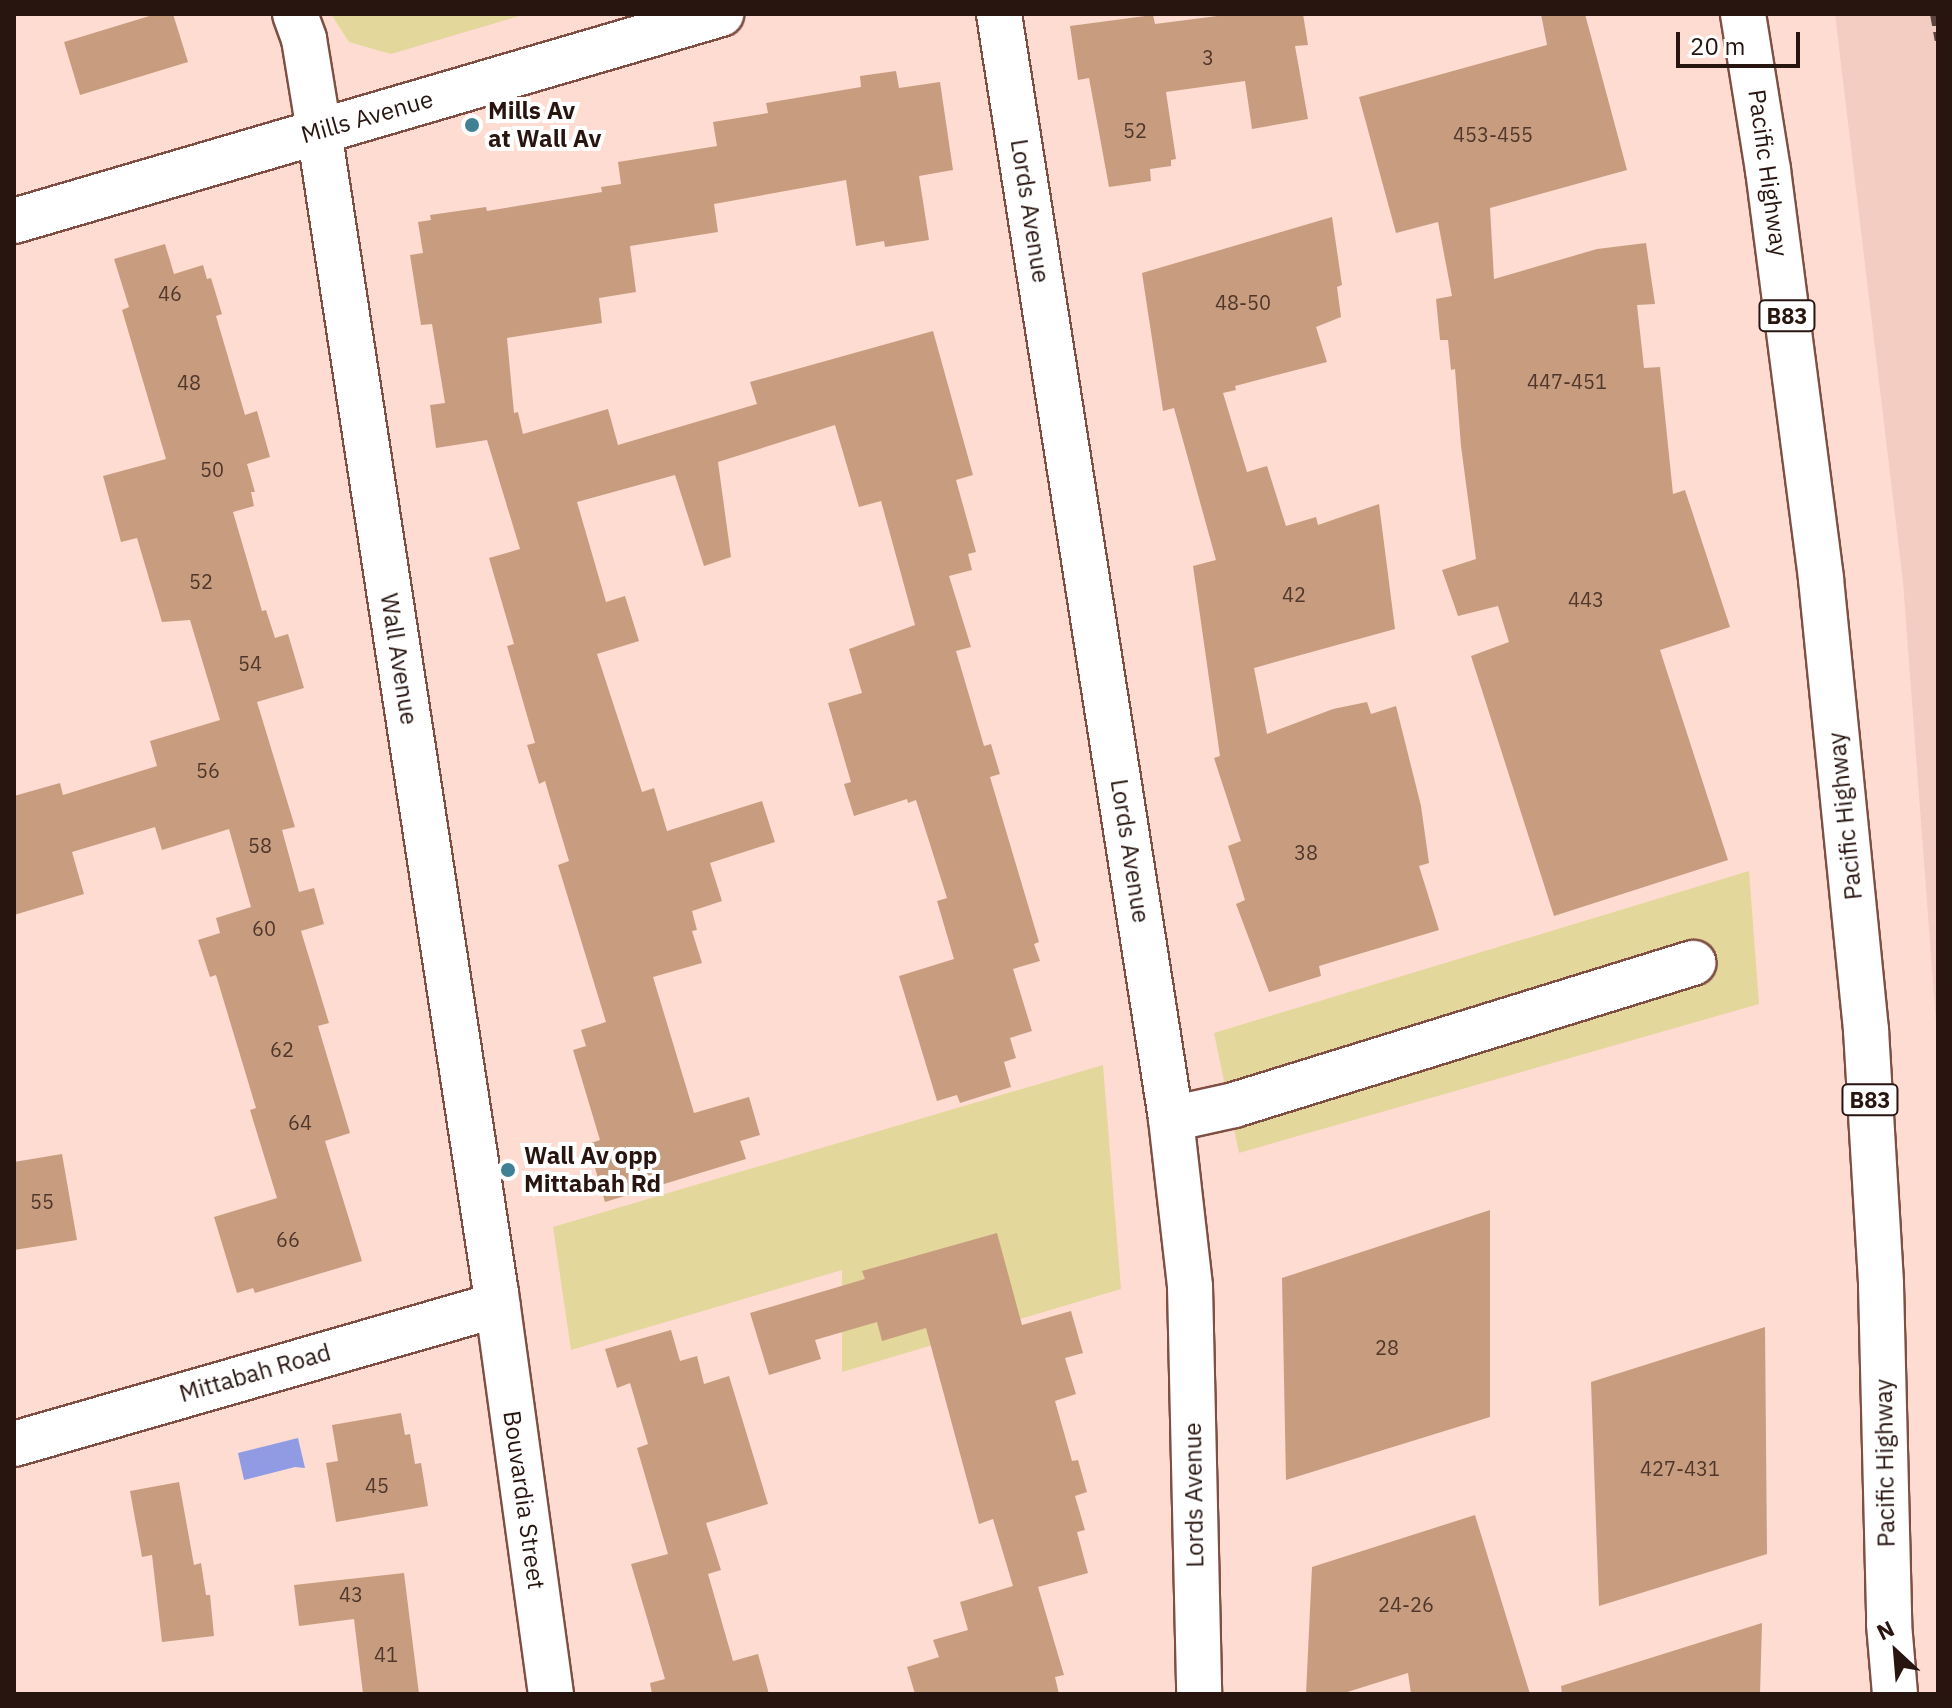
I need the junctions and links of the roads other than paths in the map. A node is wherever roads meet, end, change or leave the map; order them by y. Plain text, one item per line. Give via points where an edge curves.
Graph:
1 (295, 14) edge
2 (721, 14) edge
3 (999, 14) edge
4 (1743, 14) edge
5 (319, 131) junction
6 (14, 221) edge
7 (1694, 963) dead end
8 (1171, 1119) junction
9 (497, 1305) junction
10 (14, 1444) edge
11 (1889, 1624) junction
12 (551, 1694) edge
13 (1199, 1694) edge
14 (1882, 1694) edge
15 (1895, 1694) edge

1 - 5 street, Wall Avenue
2 - 5 street, Mills Avenue
3 - 8 street, Lords Avenue
4 - 11 street, Pacific Highway / B83 via 1821,579 1866,1030 1881,1285
5 - 6 street, Mills Avenue
5 - 9 street, Wall Avenue
7 - 8 street via 1234,1105
8 - 13 street, Lords Avenue via 1190,1287
9 - 10 street, Mittabah Road
9 - 12 street, Bouvardia Street
11 - 14 street, Pacific Highway / B83
11 - 15 street, Pacific Highway / B83

